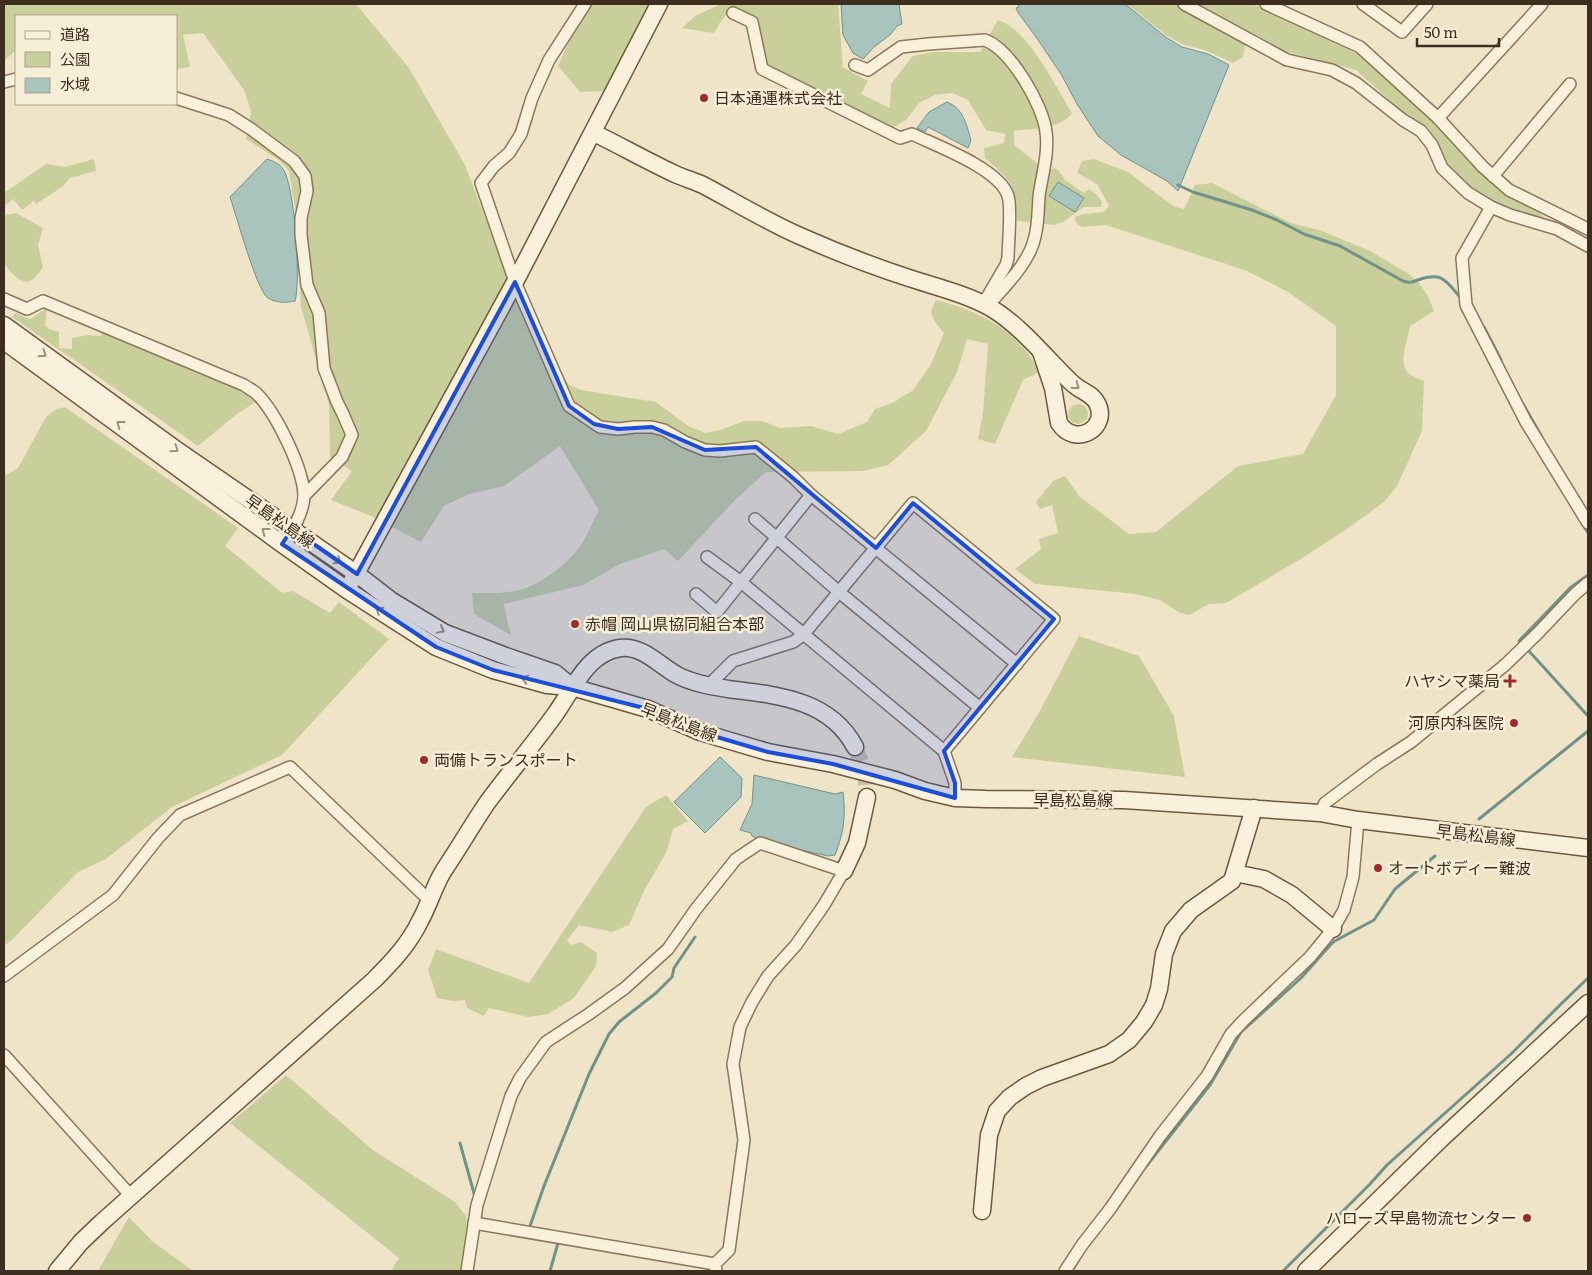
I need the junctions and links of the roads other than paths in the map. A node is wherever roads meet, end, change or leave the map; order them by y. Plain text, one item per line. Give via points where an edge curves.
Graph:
1 (585, 4) edge
2 (659, 4) edge
3 (1184, 4) edge
4 (1266, 4) edge
5 (1363, 4) edge
6 (1427, 4) edge
7 (1542, 4) edge
8 (733, 13) dead end
9 (856, 65) dead end
10 (1570, 84) dead end
11 (178, 99) edge
12 (1438, 118) junction
13 (594, 133) junction
14 (1493, 176) junction
15 (1491, 207) junction
16 (1588, 229) edge
17 (1588, 246) edge
18 (515, 282) junction
19 (4, 299) edge
20 (986, 305) junction
21 (4, 325) edge
22 (4, 340) edge
23 (1041, 352) junction
24 (811, 495) junction
25 (304, 496) junction
26 (755, 518) dead end
27 (1588, 523) edge
28 (292, 529) junction
29 (777, 537) junction
30 (282, 544) junction
31 (876, 548) junction
32 (708, 557) dead end
33 (356, 574) junction
34 (740, 582) junction
35 (1588, 583) edge
36 (347, 590) junction
37 (839, 592) junction
38 (696, 594) dead end
39 (803, 635) junction
40 (1017, 664) junction
41 (708, 686) junction
42 (572, 687) junction
43 (980, 708) junction
44 (855, 747) tunnel mouth
45 (944, 750) junction
46 (867, 797) tunnel mouth
47 (955, 798) junction
48 (1254, 808) junction
49 (1320, 813) junction
50 (1358, 820) junction
51 (1588, 848) edge
52 (844, 871) junction
53 (1236, 873) junction
54 (430, 900) junction
55 (1334, 930) junction
56 (4, 976) edge
57 (1588, 1003) edge
58 (4, 1055) edge
59 (131, 1196) junction
60 (982, 1211) dead end
61 (474, 1223) junction
62 (715, 1267) edge
63 (57, 1271) edge
64 (467, 1271) edge
65 (1065, 1271) edge
66 (1306, 1271) edge

1 - 18 street via 549,60 521,134 509,153 481,182
2 - 13 street
3 - 15 street via 1287,60 1332,70 1356,83 1421,131 1432,145 1442,168 1468,193
4 - 12 street via 1360,47
5 - 6 street via 1402,32
7 - 12 street
8 - 20 street via 752,22 762,69 900,138 912,134 986,170 998,181 1009,197 1008,258
9 - 20 street via 868,70 901,48 984,40 1000,51 1030,87 1046,132 1035,236 1024,260
10 - 14 street
11 - 25 street via 229,115 294,161 305,176 307,191 301,235 307,285 319,313 324,368 352,435 342,457
12 - 14 street
13 - 18 street
13 - 20 street via 800,237 863,263
14 - 16 street via 1509,190
15 - 17 street via 1557,229
15 - 27 street via 1462,258 1466,305 1526,422
18 - 24 street via 569,406 594,424 618,429 652,427 705,450 756,447
18 - 33 street
19 - 25 street via 28,309 43,301 255,392 266,404 290,449
20 - 23 street via 1014,325
21 -> 28 street, 早島松島線
30 -> 22 street, 早島松島線
23 -> 23 street via 1068,380 1095,400 1099,419 1092,430 1081,435 1071,434 1058,424 1053,388
24 - 29 street
24 - 31 street
25 - 28 street
26 - 29 street
28 - 30 street
28 -> 33 street, 早島松島線
29 - 34 street
29 - 37 street
30 - 36 street, 早島松島線
31 - 37 street
31 - 40 street
31 - 40 street via 913,503 1054,619
32 - 34 street
33 - 36 street
33 -> 42 street, 早島松島線 via 392,602 445,632 555,673
34 - 38 street via 717,612
34 - 39 street
35 - 49 street via 1505,665 1410,742 1325,803
42 -> 36 street, 早島松島線 via 547,685 493,670 436,647
37 - 39 street
37 - 43 street
39 - 41 street via 793,642 733,661
39 - 45 street
40 - 43 street
41 - 42 street via 678,675 634,649 620,648 604,654 586,667
41 - 44 street via 789,698 810,706 837,723
42 - 47 street, 早島松島線 via 648,709 700,732 768,752 833,764
42 - 54 street via 487,804 442,874
43 - 45 street
45 - 47 street via 955,784
46 - 52 street via 857,843
47 - 48 street, 早島松島線 via 1124,800
48 - 49 street, 早島松島線
48 - 53 street
49 - 50 street, 早島松島線
50 - 51 street, 早島松島線
50 - 55 street via 1353,878 1344,910
52 - 61 street via 760,843 736,859 668,949 625,988 546,1042 520,1078 511,1096
52 - 62 street via 796,945 768,976 740,1027 733,1064 744,1140 729,1250
53 - 55 street via 1264,880 1292,895
53 - 60 street via 1232,881 1191,910 1174,931 1164,954 1154,1005 1129,1040 1109,1054 1026,1086 997,1111 989,1135
54 - 56 street via 290,767 180,815 113,895
54 - 59 street via 408,942 374,980
55 - 65 street via 1231,1034 1207,1076 1160,1136
57 - 66 street via 1440,1140
58 - 59 street
59 - 63 street via 81,1242
61 - 62 street
61 - 64 street

